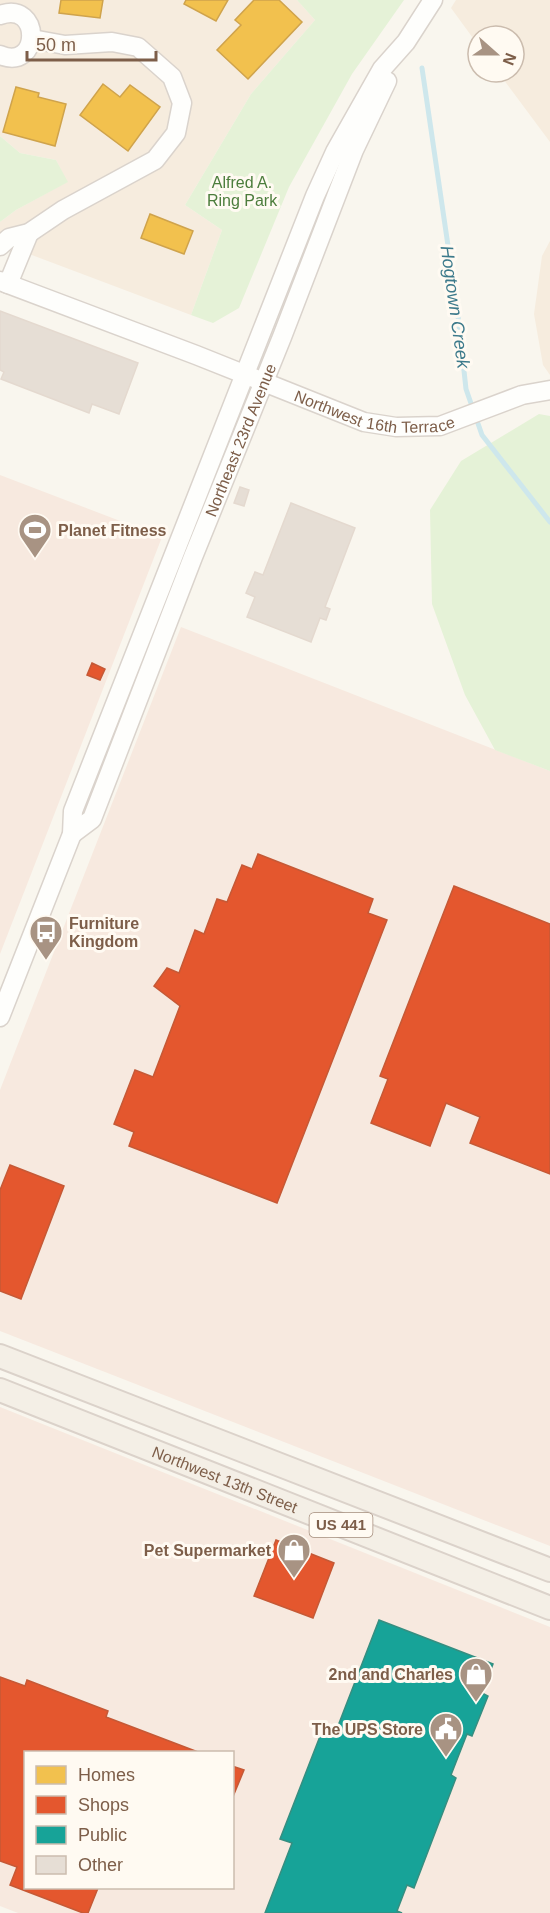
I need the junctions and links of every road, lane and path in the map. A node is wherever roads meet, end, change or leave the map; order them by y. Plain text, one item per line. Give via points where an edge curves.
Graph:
1 (433, 0) edge
2 (0, 15) edge
3 (32, 39) junction
4 (406, 42) junction
5 (0, 55) edge
6 (29, 233) junction
7 (0, 246) edge
8 (4, 282) edge
9 (244, 374) junction
10 (264, 382) junction
11 (550, 390) edge
12 (72, 834) junction
13 (0, 1017) edge
14 (0, 1356) edge
15 (0, 1390) edge
16 (268, 1461) junction
17 (199, 1470) junction
18 (340, 1489) junction
19 (259, 1493) junction
20 (550, 1570) edge
21 (550, 1608) edge

1 - 4 street, Northeast 23rd Avenue
2 - 3 street via 13,12 26,19
3 - 5 street via 18,56
3 - 6 street via 66,45 112,42 138,47 172,77 182,103 176,133 155,160
4 - 9 street, Northeast 23rd Avenue via 382,69 335,152
4 - 10 street, Northeast 23rd Avenue via 354,150
6 - 7 street via 9,238
6 - 8 street
8 - 9 street, Northwest 16th Terrace
9 - 10 street, Northwest 16th Terrace
9 - 12 street, Northeast 23rd Avenue via 73,812
10 - 11 street, Northwest 16th Terrace via 364,422 396,427 440,426 522,395
10 - 12 street, Northeast 23rd Avenue via 92,819
12 - 13 street, Northeast 23rd Avenue
14 - 16 main road, Northwest 13th Street / US 441
15 - 17 main road, Northwest 13th Street / US 441
16 - 17 main road via 237,1469
16 - 18 main road, Northwest 13th Street / US 441
17 - 19 main road, Northwest 13th Street / US 441
18 - 19 main road via 294,1486
18 - 20 main road, Northwest 13th Street / US 441
19 - 21 main road, Northwest 13th Street / US 441

